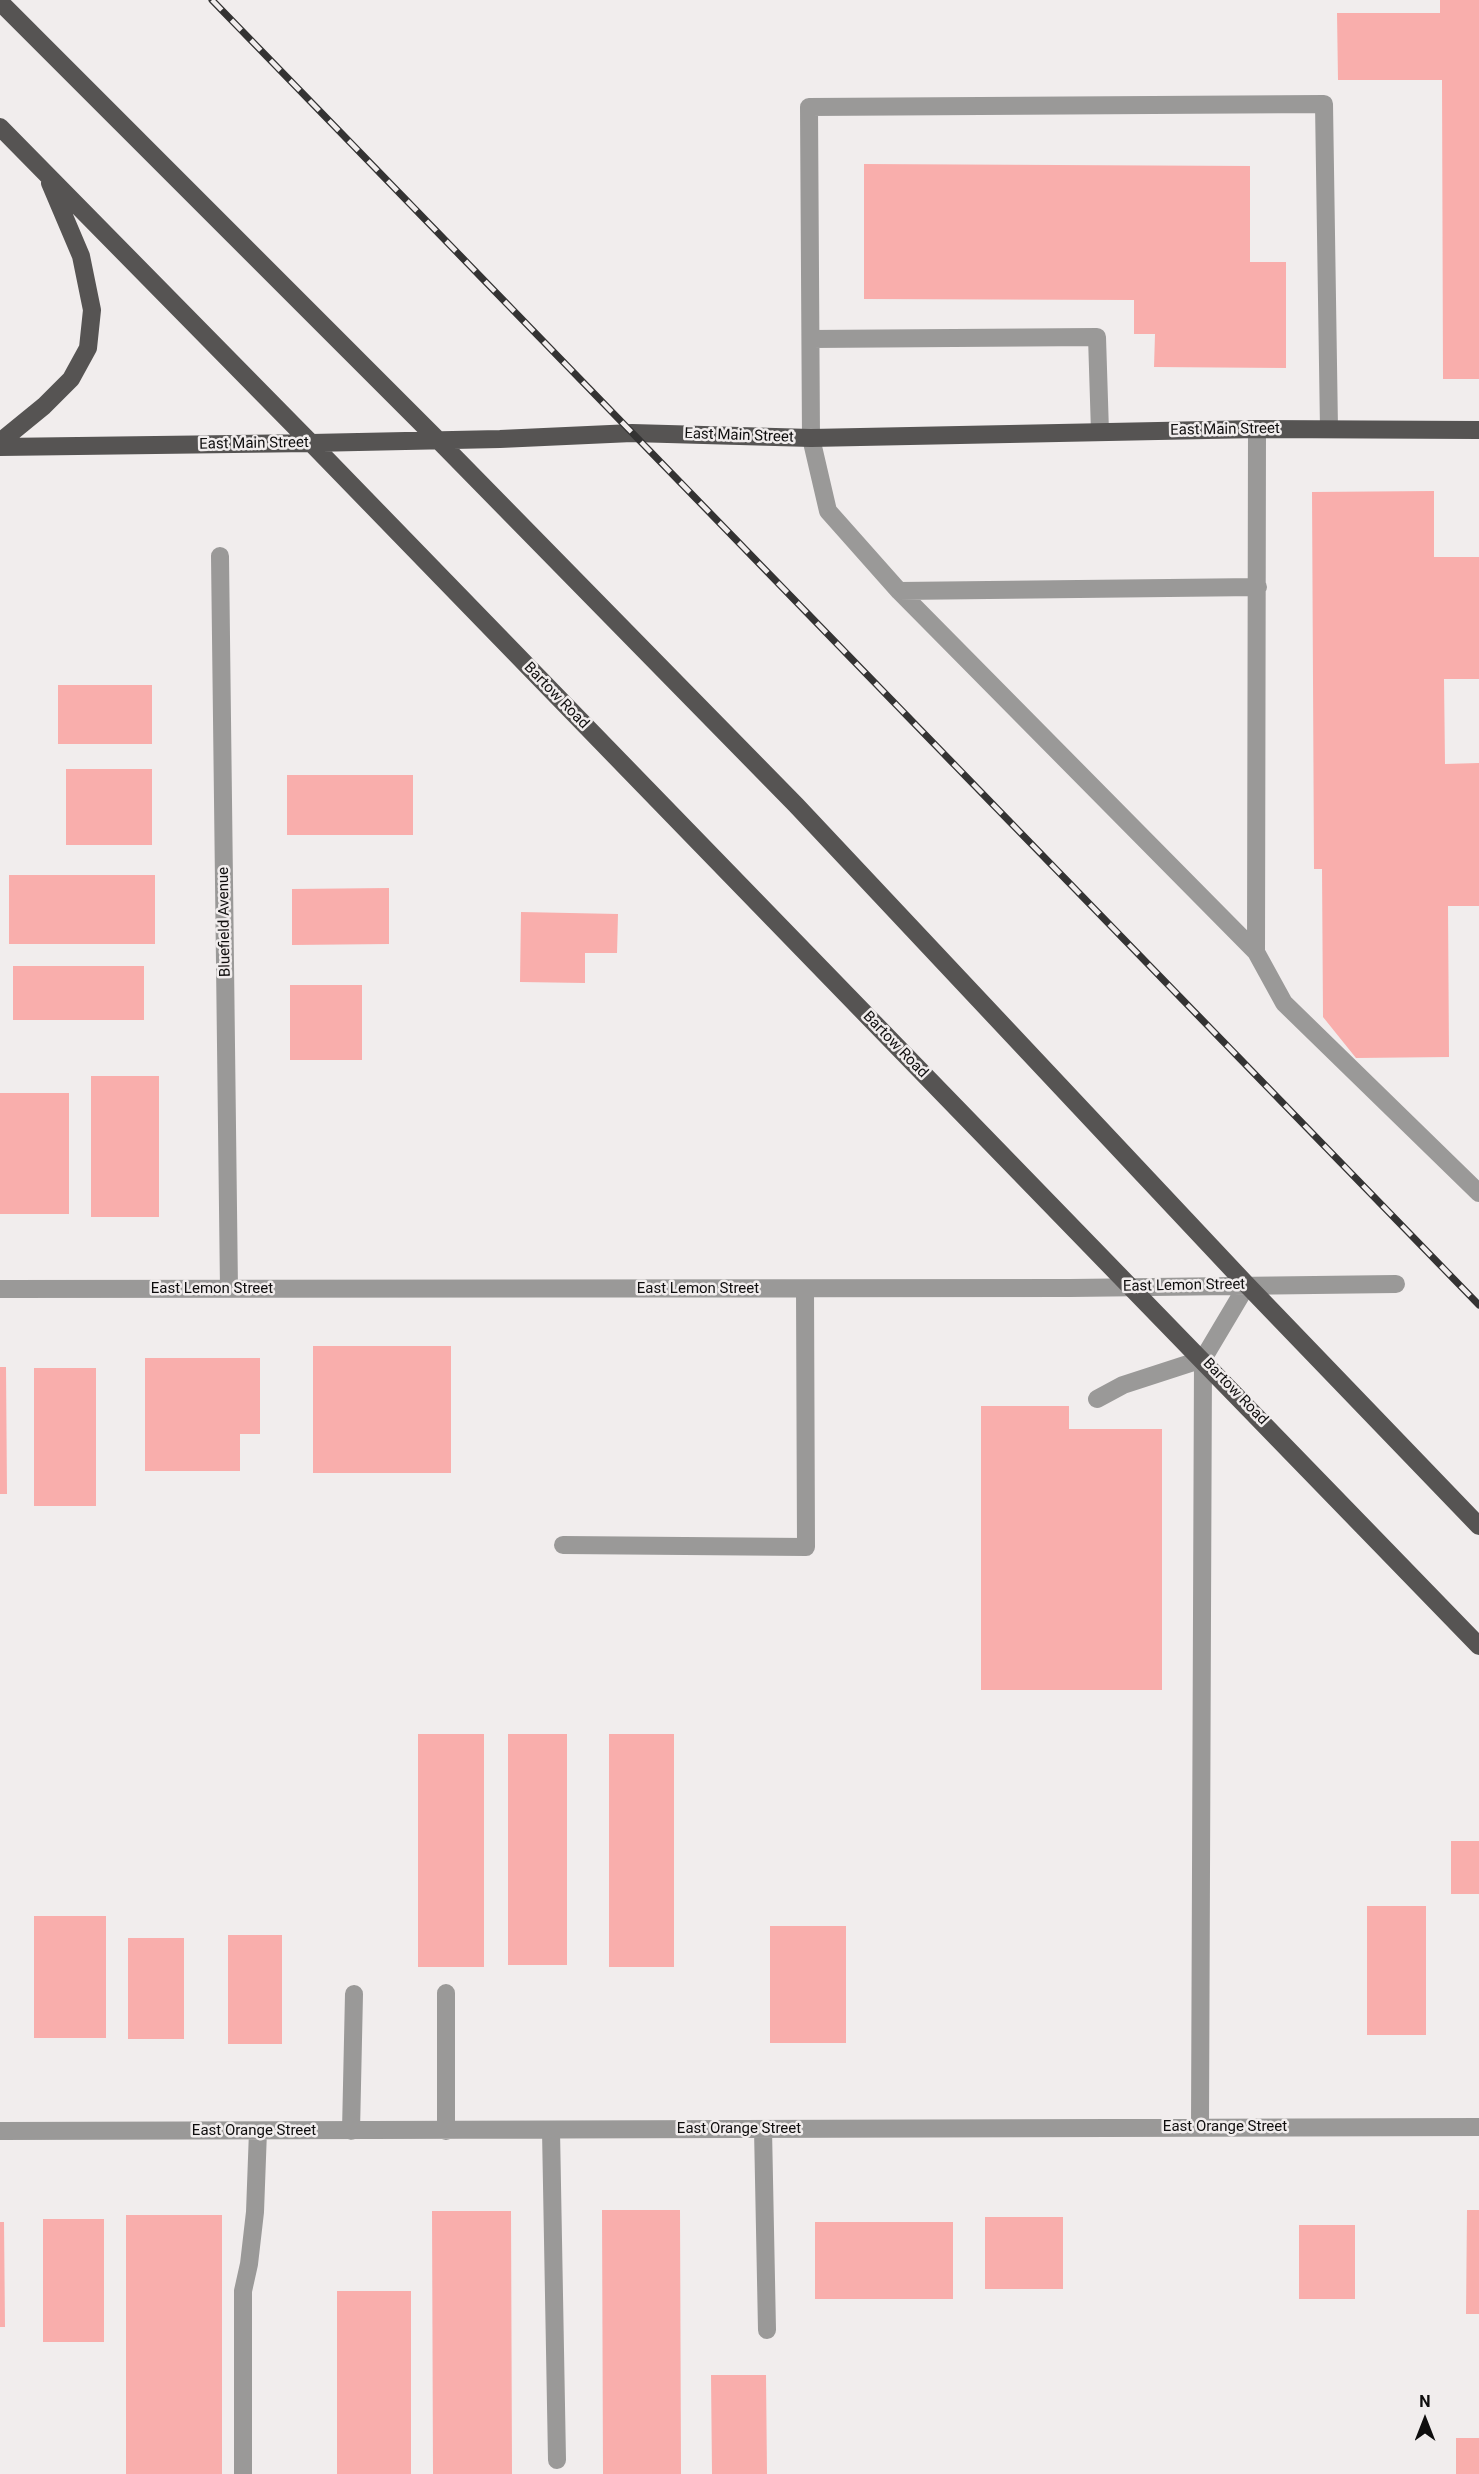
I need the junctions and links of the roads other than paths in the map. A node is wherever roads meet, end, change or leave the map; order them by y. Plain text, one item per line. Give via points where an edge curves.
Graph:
1 (0, 2) edge
2 (0, 127) edge
3 (46, 173) junction
4 (811, 339) junction
5 (1257, 429) junction
6 (1329, 429) junction
7 (1479, 430) edge
8 (1100, 432) junction
9 (811, 438) junction
10 (438, 440) junction
11 (0, 442) edge
12 (311, 443) junction
13 (0, 447) edge
14 (220, 556) dead end
15 (1258, 587) junction
16 (899, 591) junction
17 (1256, 952) junction
18 (1479, 1193) edge
19 (1396, 1284) dead end
20 (1247, 1285) junction
21 (1131, 1287) junction
22 (0, 1289) edge
23 (229, 1289) junction
24 (805, 1289) junction
25 (1203, 1359) junction
26 (1097, 1399) dead end
27 (1479, 1526) edge
28 (563, 1545) dead end
29 (1479, 1646) edge
30 (446, 1993) dead end
31 (354, 1994) dead end
32 (1200, 2127) junction
33 (1479, 2127) edge
34 (764, 2129) junction
35 (551, 2130) junction
36 (0, 2131) edge
37 (258, 2131) junction
38 (351, 2131) junction
39 (446, 2131) junction
40 (766, 2330) dead end
41 (557, 2460) dead end
42 (243, 2474) edge

1 - 10 main road
2 - 3 main road, Bartow Road
3 - 11 main road via 81,256 92,310 88,348 71,379
3 - 12 main road, Bartow Road
4 - 6 street via 809,107 1324,104
4 - 8 street via 1097,337
4 - 9 street
5 - 6 main road, East Main Street
5 - 8 main road, East Main Street
5 - 15 street
6 - 7 main road, East Main Street
8 - 9 main road, East Main Street
9 - 10 main road, East Main Street via 632,433
9 - 16 street via 828,511
10 - 12 main road, East Main Street
10 - 20 main road via 825,835
12 - 13 main road, East Main Street
12 - 21 main road, Bartow Road
14 - 23 street, Bluefield Avenue
15 - 16 street
15 - 17 street
16 - 17 street
17 - 18 street via 1284,1003
19 - 20 street, East Lemon Street
20 - 21 street, East Lemon Street
20 - 25 street
20 - 27 main road
21 - 24 street, East Lemon Street
21 - 25 main road, Bartow Road
22 - 23 street, East Lemon Street
23 - 24 street, East Lemon Street
24 - 28 street via 806,1547
25 - 26 street via 1123,1385
25 - 29 main road, Bartow Road
25 - 32 street
30 - 39 street
31 - 38 street
32 - 33 street, East Orange Street
32 - 34 street, East Orange Street
34 - 35 street, East Orange Street
34 - 40 street
35 - 39 street, East Orange Street
35 - 41 street
36 - 37 street, East Orange Street
37 - 38 street, East Orange Street
37 - 42 street via 255,2212 243,2291
38 - 39 street, East Orange Street

